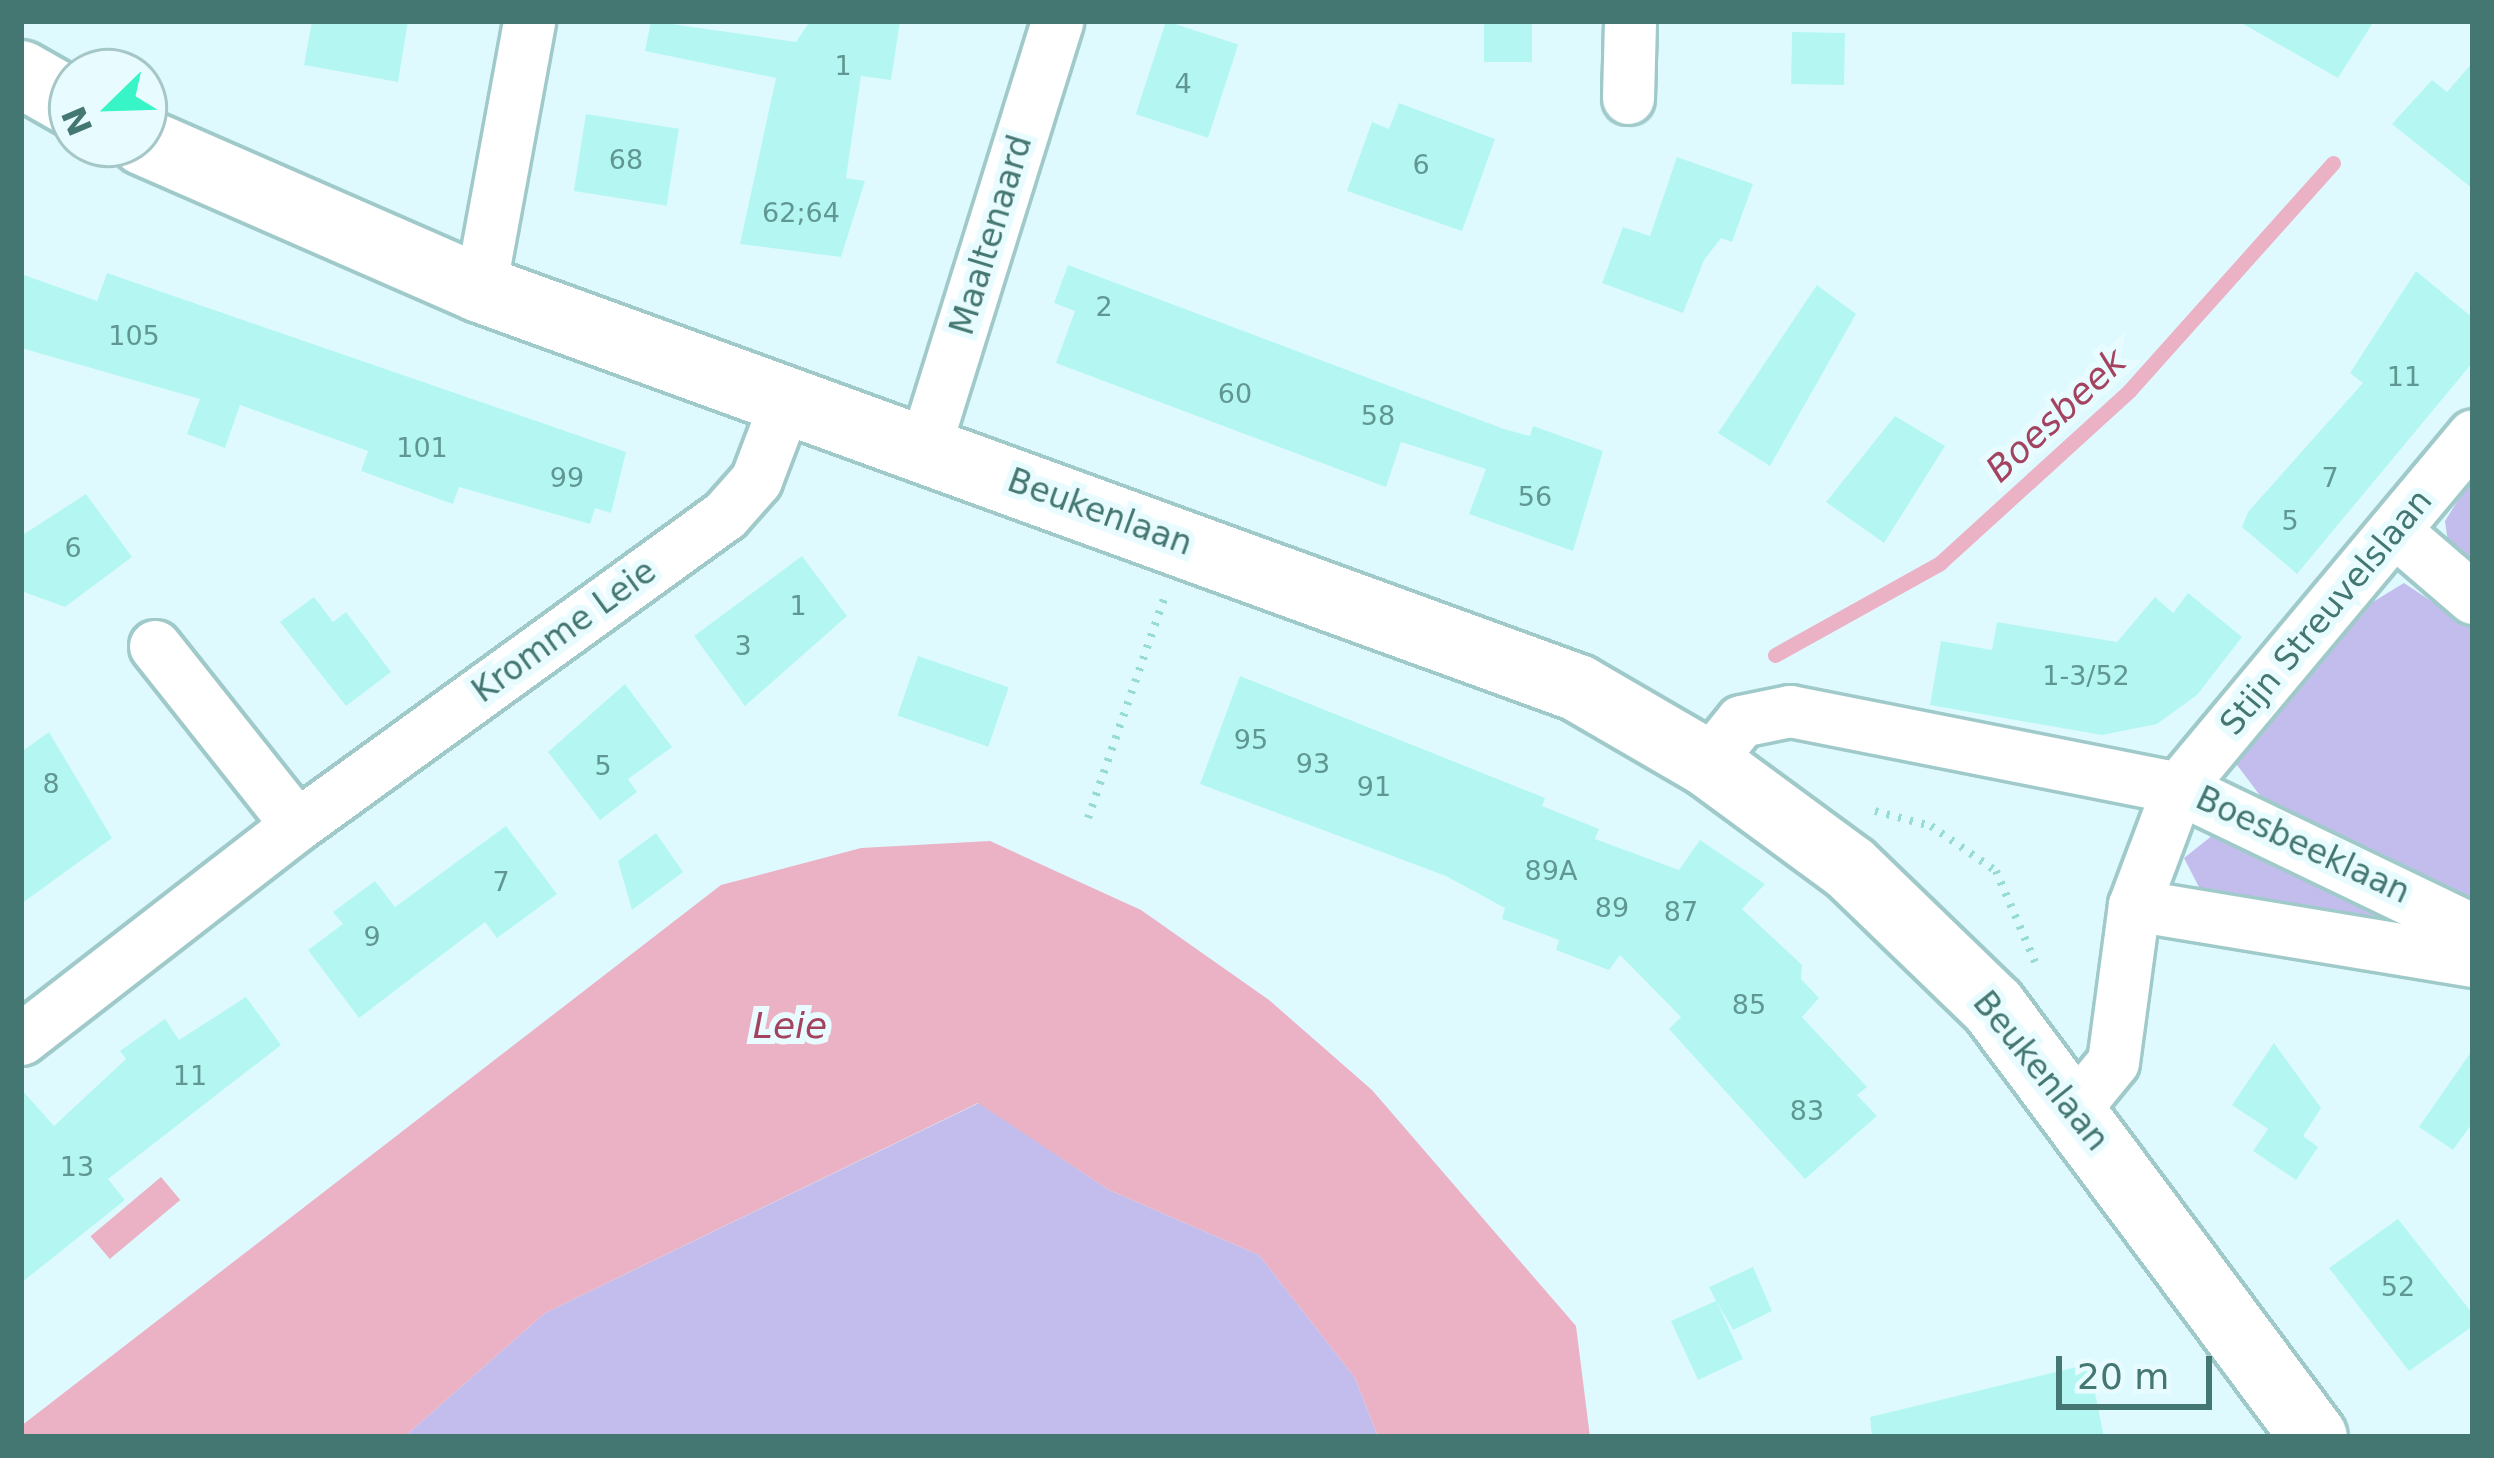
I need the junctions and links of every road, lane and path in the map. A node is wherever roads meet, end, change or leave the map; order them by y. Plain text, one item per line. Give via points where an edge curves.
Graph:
1 (529, 21) edge
2 (1058, 21) edge
3 (1630, 21) edge
4 (21, 74) edge
5 (48, 89) edge
6 (1628, 98) dead end
7 (168, 152) edge
8 (480, 289) junction
9 (786, 401) junction
10 (2473, 435) edge
11 (924, 449) junction
12 (2395, 531) junction
13 (1184, 542) junction
14 (2473, 598) edge
15 (154, 646) dead end
16 (1707, 763) junction
17 (2178, 788) junction
18 (1088, 818) dead end
19 (297, 825) junction
20 (2134, 904) junction
21 (2473, 930) edge
22 (2473, 961) edge
23 (21, 1039) edge
24 (2076, 1107) junction
25 (2314, 1437) edge

1 - 8 street
2 - 11 street, Maaltenaard
3 - 6 street
4 - 5 street
7 - 8 street, Beukenlaan
8 - 9 street, Beukenlaan
9 - 11 street, Beukenlaan
9 - 19 street, Kromme Leie via 756,480 725,515
10 - 12 street, Stijn Streuvelslaan
11 - 13 street, Beukenlaan
12 - 14 street
12 - 17 street, Stijn Streuvelslaan
13 - 16 street, Beukenlaan via 1578,688
13 - 18 path
15 - 19 street
16 - 17 street via 1741,721 1790,711
16 - 24 street, Beukenlaan via 1921,934
17 - 20 street, Boesbeeklaan
17 - 21 street, Boesbeeklaan
19 - 23 street, Kromme Leie
20 - 22 street, Boesbeeklaan
20 - 24 street, Boesbeeklaan via 2113,1062
24 - 25 street, Beukenlaan

